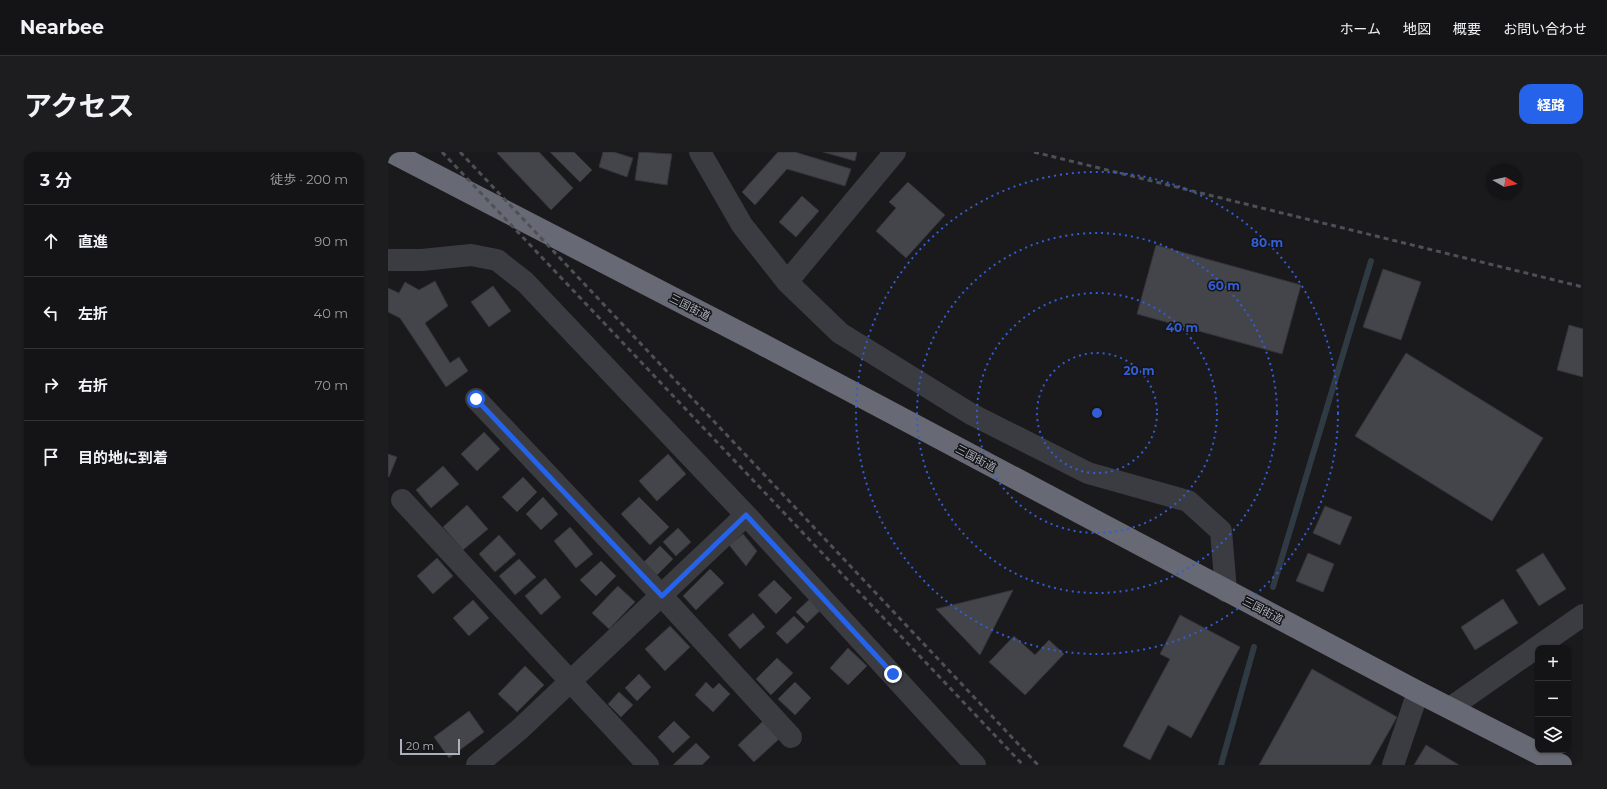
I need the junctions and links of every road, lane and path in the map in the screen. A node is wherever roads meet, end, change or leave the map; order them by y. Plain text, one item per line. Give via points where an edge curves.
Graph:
1 (391, 152) edge
2 (700, 152) edge
3 (895, 152) edge
4 (388, 260) edge
5 (787, 282) junction
6 (476, 399) dead end
7 (402, 500) dead end
8 (746, 515) junction
9 (1226, 591) junction
10 (662, 596) junction
11 (1583, 616) edge
12 (571, 681) junction
13 (1418, 692) junction
14 (1450, 708) junction
15 (791, 737) dead end
16 (478, 765) edge
17 (648, 765) edge
18 (975, 765) edge
19 (1393, 765) edge
20 (1561, 765) edge

1 - 9 highway, 三国街道 via 758,342
2 - 5 street via 742,225
3 - 5 street
4 - 8 street via 422,260 470,255 497,260 525,282
5 - 9 street via 840,334 970,414 1088,474 1188,501 1221,530
6 - 10 street
7 - 12 street
8 - 10 street
8 - 18 street
9 - 13 highway, 三国街道
10 - 12 street
10 - 15 street
11 - 14 street
12 - 16 street
12 - 17 street
13 - 14 highway, 三国街道
13 - 19 street
14 - 20 highway, 三国街道

